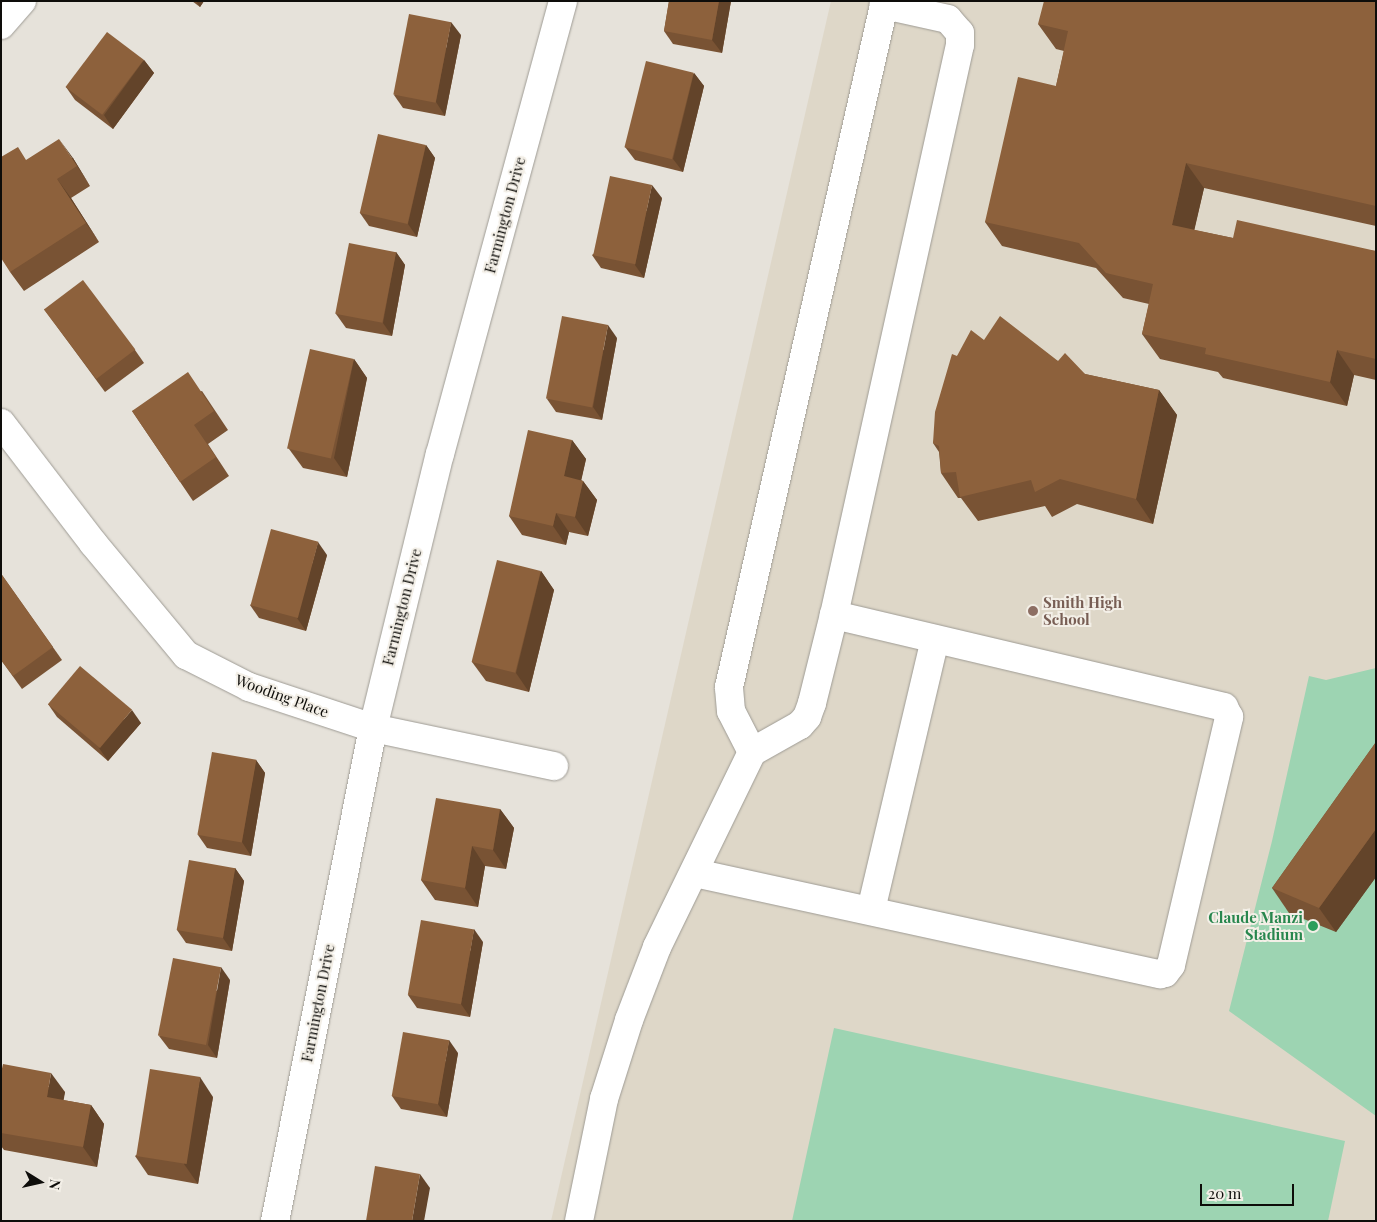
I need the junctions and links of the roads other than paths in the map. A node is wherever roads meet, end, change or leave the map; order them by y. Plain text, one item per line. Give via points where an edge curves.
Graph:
1 (22, 1) edge
2 (563, 1) edge
3 (885, 3) edge
4 (950, 10) edge
5 (1, 25) edge
6 (1, 423) edge
7 (834, 616) junction
8 (935, 639) junction
9 (373, 728) junction
10 (752, 752) junction
11 (554, 766) dead end
12 (695, 873) junction
13 (871, 910) junction
14 (275, 1221) edge
15 (579, 1221) edge

1 - 5 street
2 - 9 street, Farmington Drive via 440,454
3 - 4 street
3 - 10 street via 729,687 731,711
4 - 7 street via 960,33 960,45
6 - 9 street, Wooding Place via 99,550 186,655 249,688
7 - 8 street
7 - 10 street via 807,717
8 - 13 street
8 - 13 street via 1224,706 1229,717 1171,965 1166,973 1160,974
9 - 11 street, Wooding Place
9 - 14 street, Farmington Drive
10 - 12 street
12 - 13 street
12 - 15 street via 658,947 629,1020 604,1099

